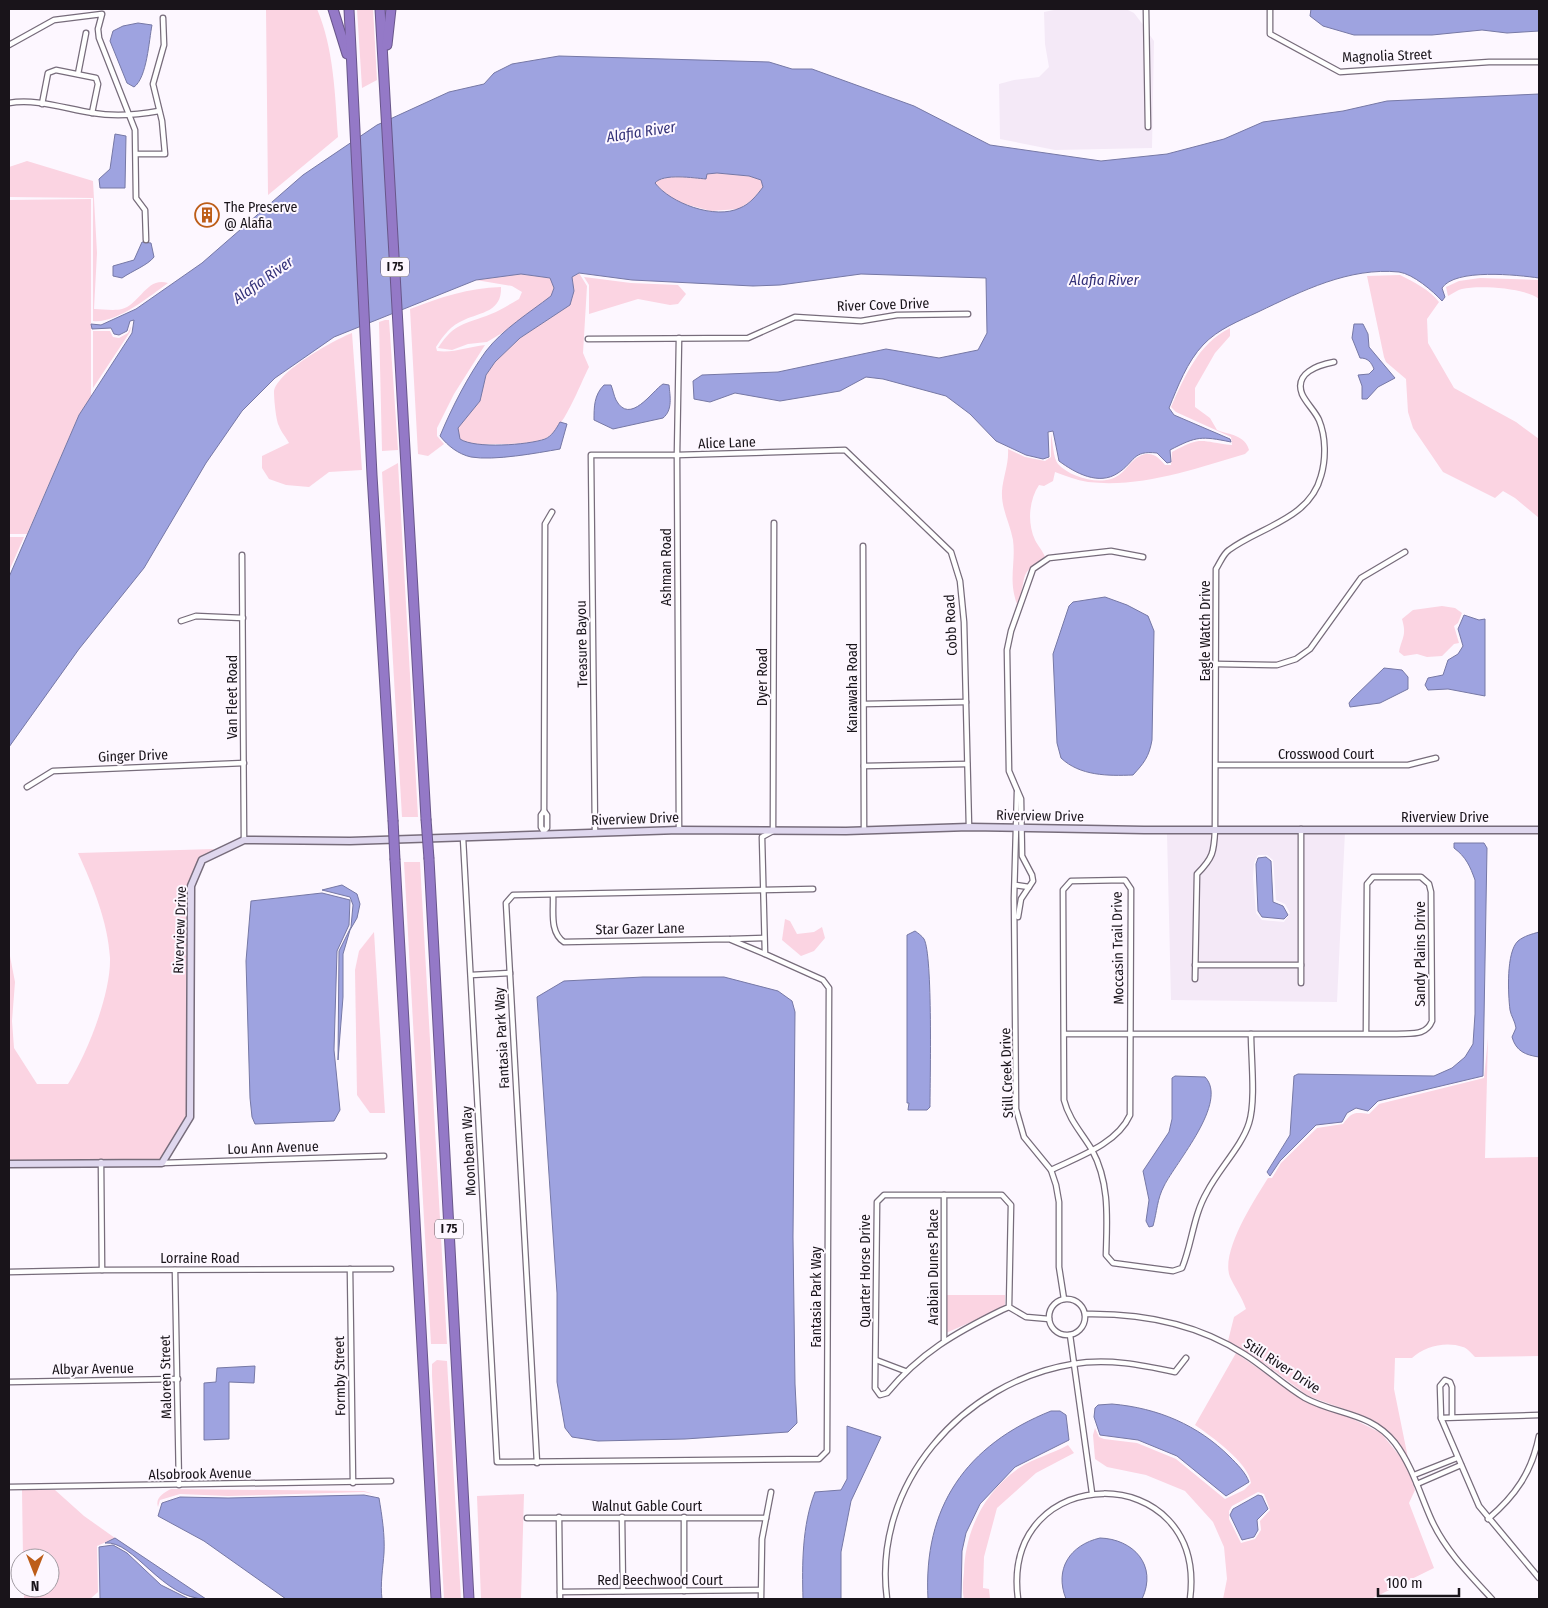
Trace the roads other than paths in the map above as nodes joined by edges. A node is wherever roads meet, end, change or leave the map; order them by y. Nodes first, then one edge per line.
1 (333, 9) edge
2 (349, 9) edge
3 (380, 9) edge
4 (391, 9) edge
5 (1146, 9) edge
6 (1270, 9) edge
7 (163, 18) dead end
8 (86, 33) dead end
9 (9, 45) edge
10 (1539, 62) edge
11 (384, 71) junction
12 (78, 74) junction
13 (352, 74) junction
14 (9, 102) edge
15 (42, 104) junction
16 (159, 111) junction
17 (92, 113) junction
18 (131, 116) junction
19 (1148, 127) dead end
20 (137, 154) junction
21 (146, 240) dead end
22 (968, 314) dead end
23 (679, 338) junction
24 (588, 339) dead end
25 (1334, 362) dead end
26 (591, 455) joint
27 (677, 455) junction
28 (859, 461) joint
29 (552, 512) dead end
30 (774, 524) dead end
31 (863, 546) dead end
32 (1405, 552) dead end
33 (242, 555) dead end
34 (1143, 557) dead end
35 (243, 618) junction
36 (181, 621) dead end
37 (1217, 664) junction
38 (966, 702) junction
39 (864, 704) junction
40 (1436, 758) dead end
41 (244, 763) junction
42 (967, 764) junction
43 (864, 766) junction
44 (1216, 766) junction
45 (27, 787) dead end
46 (969, 827) junction
47 (1019, 827) junction
48 (1301, 829) junction
49 (679, 830) junction
50 (864, 830) junction
51 (1216, 830) junction
52 (1539, 830) edge
53 (774, 831) junction
54 (544, 833) junction
55 (595, 833) junction
56 (463, 838) junction
57 (244, 840) junction
58 (1016, 884) junction
59 (1029, 887) junction
60 (763, 889) junction
61 (813, 889) dead end
62 (553, 894) junction
63 (1016, 923) junction
64 (764, 938) junction
65 (729, 939) junction
66 (765, 954) junction
67 (1195, 965) junction
68 (1301, 965) junction
69 (510, 973) junction
70 (471, 974) junction
71 (1195, 979) dead end
72 (1301, 984) dead end
73 (1065, 1034) junction
74 (1131, 1034) junction
75 (1252, 1034) junction
76 (1366, 1034) junction
77 (1092, 1150) junction
78 (384, 1156) dead end
79 (101, 1162) junction
80 (162, 1163) junction
81 (9, 1164) edge
82 (1051, 1170) junction
83 (944, 1195) junction
84 (350, 1269) junction
85 (390, 1269) dead end
86 (102, 1270) junction
87 (175, 1270) junction
88 (9, 1272) edge
89 (1064, 1299) junction
90 (1009, 1308) junction
91 (1085, 1314) junction
92 (1049, 1319) junction
93 (1070, 1334) junction
94 (944, 1340) junction
95 (1186, 1358) dead end
96 (876, 1360) junction
97 (1074, 1364) junction
98 (905, 1371) junction
99 (178, 1379) junction
100 (9, 1382) edge
101 (1539, 1415) edge
102 (1452, 1417) junction
103 (1441, 1418) junction
104 (1539, 1436) edge
105 (1458, 1458) junction
106 (496, 1462) joint
107 (537, 1462) junction
108 (1461, 1465) junction
109 (1433, 1468) junction
110 (1414, 1475) junction
111 (1436, 1476) junction
112 (391, 1481) dead end
113 (353, 1483) junction
114 (1417, 1484) junction
115 (179, 1485) junction
116 (9, 1487) edge
117 (771, 1492) dead end
118 (1092, 1493) junction
119 (559, 1517) junction
120 (622, 1517) junction
121 (684, 1517) junction
122 (527, 1518) dead end
123 (766, 1518) junction
124 (1488, 1519) junction
125 (1539, 1569) edge
126 (1535, 1573) junction
127 (1539, 1578) edge
128 (760, 1590) junction
129 (623, 1591) junction
130 (684, 1591) junction
131 (560, 1592) junction
132 (436, 1599) edge
133 (469, 1599) edge
134 (560, 1599) edge
135 (761, 1599) edge
136 (887, 1599) edge
137 (1018, 1599) edge
138 (1190, 1599) edge
139 (1492, 1599) edge

1 - 13 highway
2 - 13 highway, I 75
3 - 11 highway, I 75
4 - 11 highway
5 - 19 street
6 - 10 street, Magnolia Street
7 - 16 street
8 - 12 street
9 - 18 street
11 - 133 highway, I 75, bridge
12 - 15 street
12 - 17 street
13 - 132 highway, I 75, bridge
14 - 15 street
15 - 17 street
16 - 18 street
16 - 20 street
17 - 18 street
18 - 20 street
20 - 21 street
22 - 23 street, River Cove Drive
23 - 24 street
23 - 27 street, Ashman Road
25 - 37 street, Eagle Watch Drive
26 - 27 street, Alice Lane
26 - 55 street, Treasure Bayou
27 - 28 street, Alice Lane
27 - 49 street, Ashman Road
28 - 38 street, Cobb Road
29 - 54 street
30 - 53 street, Dyer Road
31 - 39 street, Kanawaha Road
32 - 37 street
33 - 35 street, Van Fleet Road
34 - 47 street
35 - 36 street
35 - 41 street, Van Fleet Road
37 - 44 street, Eagle Watch Drive
38 - 39 street
38 - 42 street, Cobb Road
39 - 43 street, Kanawaha Road
40 - 44 street, Crosswood Court
41 - 45 street, Ginger Drive
41 - 57 street, Van Fleet Road
42 - 43 street
42 - 46 street, Cobb Road
43 - 50 street, Kanawaha Road
44 - 51 street, Eagle Watch Drive
46 - 47 street, Riverview Drive
46 - 50 street, Riverview Drive
47 - 51 street, Riverview Drive
47 - 58 street, Still Creek Drive
47 - 59 street
48 - 51 street, Riverview Drive
48 - 52 street, Riverview Drive
48 - 68 street
49 - 53 street, Riverview Drive
49 - 55 street, Riverview Drive
50 - 53 street, Riverview Drive
51 - 67 street, Eagle Watch Drive
53 - 60 street
54 - 55 street, Riverview Drive
54 - 56 street, Riverview Drive
56 - 57 street, Riverview Drive
56 - 70 street, Moonbeam Way
57 - 80 street, Riverview Drive
58 - 59 street
58 - 63 street, Still Creek Drive
59 - 63 street, Still Creek Drive
60 - 61 street, Fantasia Park Way
60 - 62 street, Fantasia Park Way
60 - 64 street
62 - 65 street, Star Gazer Lane
62 - 69 street, Fantasia Park Way
63 - 82 street, Still Creek Drive
64 - 65 street
64 - 66 street
65 - 66 street, Star Gazer Lane
66 - 107 street, Fantasia Park Way
67 - 68 street
67 - 71 street, Eagle Watch Drive
68 - 72 street
69 - 70 street
69 - 107 street, Fantasia Park Way
70 - 106 street, Moonbeam Way
73 - 74 street, Sandy Plains Drive
73 - 74 street, Moccasin Trail Drive
73 - 77 street, Moccasin Trail Drive
74 - 75 street, Sandy Plains Drive
74 - 77 street, Moccasin Trail Drive
75 - 76 street, Sandy Plains Drive
75 - 77 street, Moccasin Trail Drive
76 - 76 street, Sandy Plains Drive
77 - 82 street, Moccasin Trail Drive
78 - 80 street, Lou Ann Avenue
79 - 80 street
79 - 81 street
79 - 86 street
82 - 89 street, Still Creek Drive
83 - 90 street, Quarter Horse Drive
83 - 94 street, Arabian Dunes Place
83 - 96 street, Quarter Horse Drive
84 - 85 street, Lorraine Road
84 - 87 street, Lorraine Road
84 - 113 street, Formby Street
86 - 87 street, Lorraine Road
86 - 88 street, Lorraine Road
87 - 99 street, Maloren Street
89 - 91 street
89 - 92 street
90 - 92 street
90 - 94 street, Quarter Horse Drive
91 - 93 street
91 - 110 street, Still River Drive
92 - 93 street
93 - 97 street
94 - 98 street, Quarter Horse Drive
95 - 97 street
96 - 98 street
96 - 98 street, Quarter Horse Drive
97 - 118 street
97 - 136 street
99 - 100 street, Albyar Avenue
99 - 115 street, Maloren Street
101 - 102 street
102 - 103 street
102 - 103 street
103 - 105 street
104 - 124 street
105 - 108 street
105 - 109 street
106 - 107 street, Fantasia Park Way
108 - 111 street
108 - 124 street
109 - 110 street
109 - 111 street
110 - 114 street, Still River Drive
111 - 114 street
112 - 113 street, Alsobrook Avenue
113 - 115 street, Alsobrook Avenue
114 - 139 street, Still River Drive
115 - 116 street, Alsobrook Avenue
117 - 123 street
118 - 137 street
118 - 138 street
119 - 120 street, Walnut Gable Court
119 - 122 street, Walnut Gable Court
119 - 131 street
120 - 121 street, Walnut Gable Court
120 - 129 street
121 - 123 street, Walnut Gable Court
121 - 130 street
123 - 128 street
124 - 126 street
125 - 126 street
126 - 127 street
128 - 130 street, Red Beechwood Court
128 - 135 street
129 - 130 street, Red Beechwood Court
129 - 131 street, Red Beechwood Court
131 - 134 street

